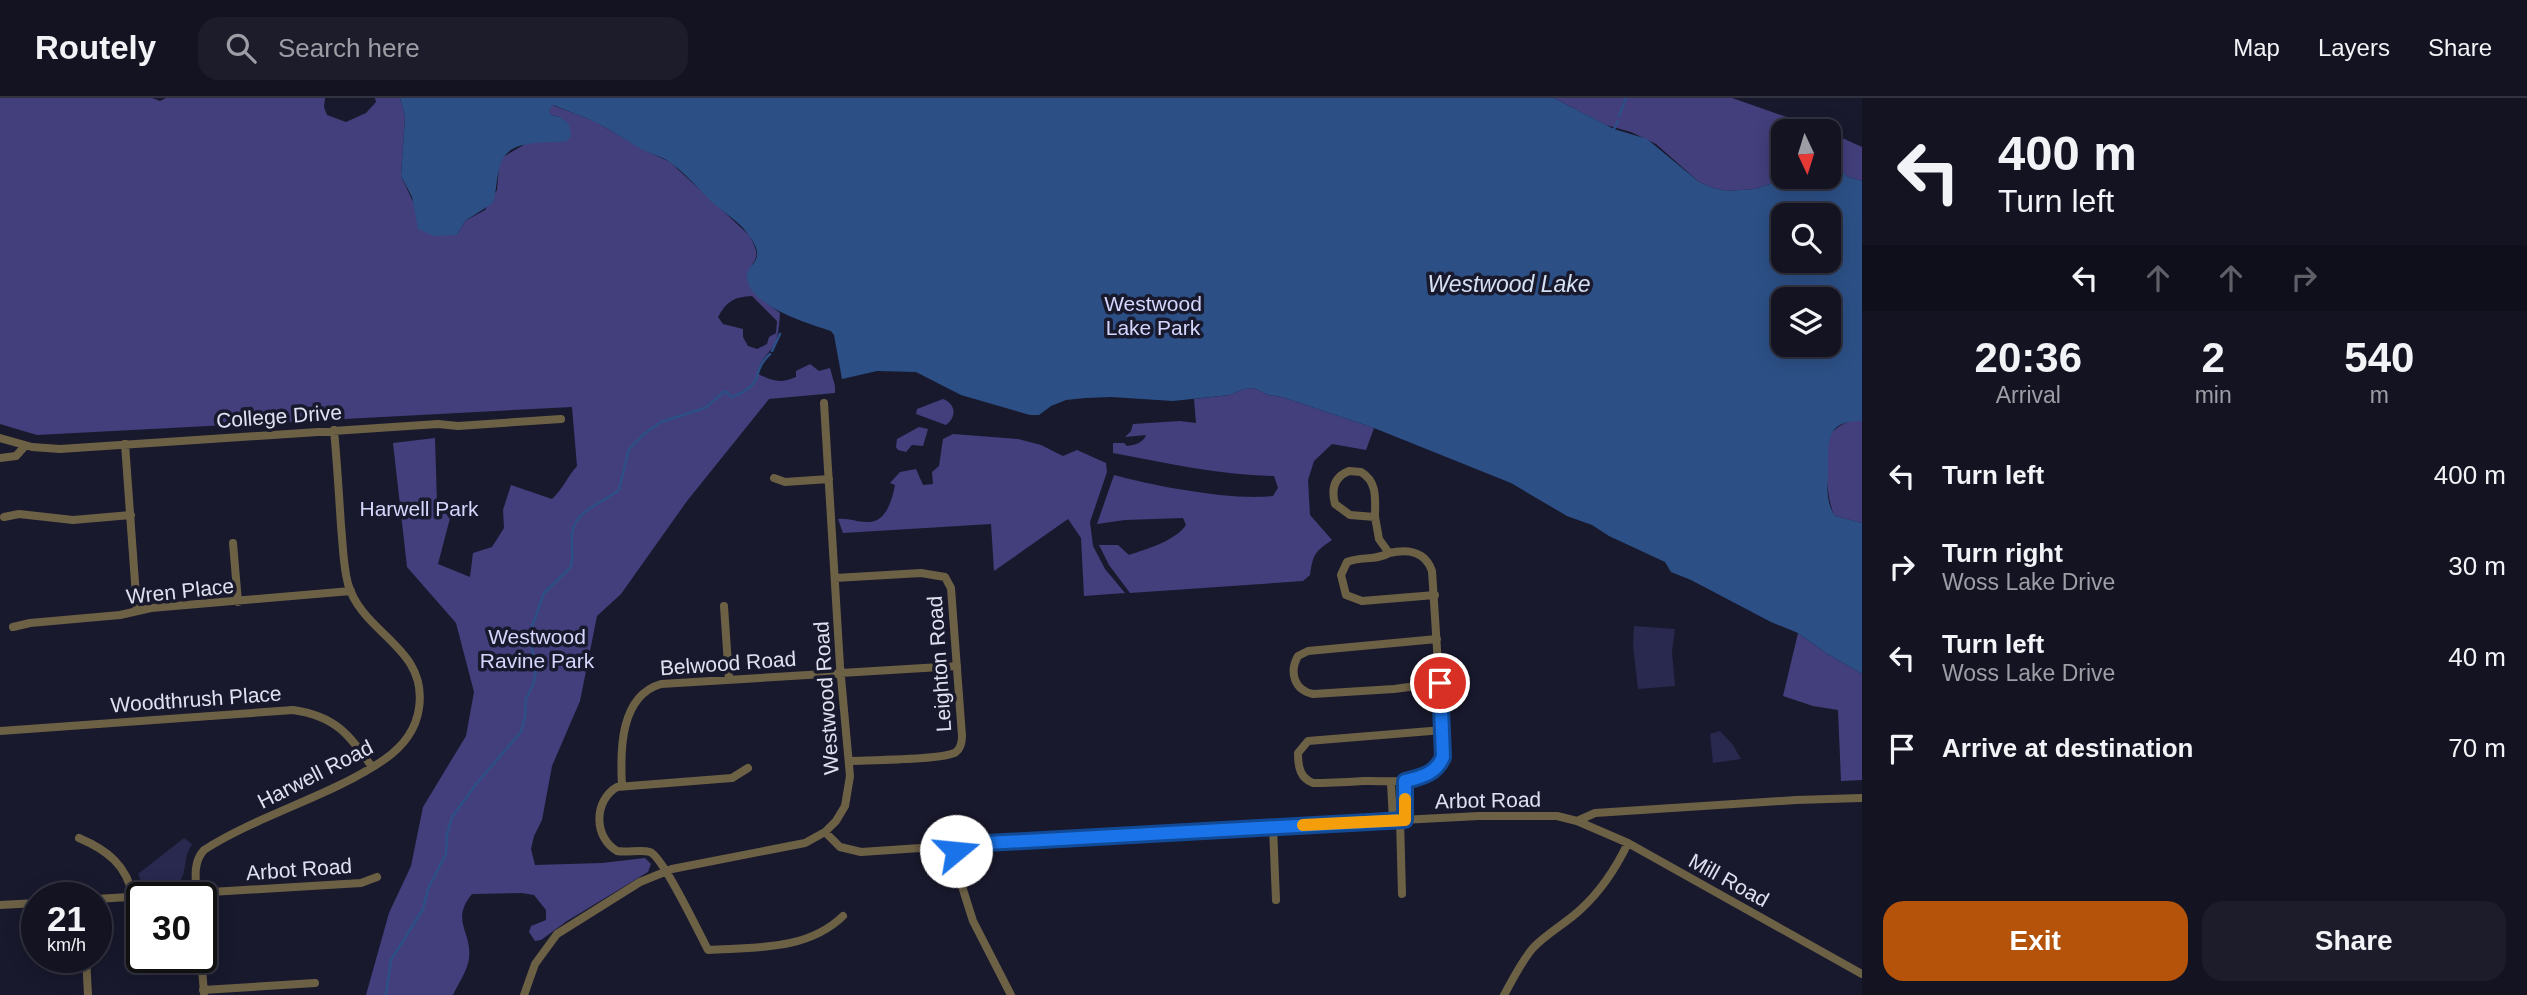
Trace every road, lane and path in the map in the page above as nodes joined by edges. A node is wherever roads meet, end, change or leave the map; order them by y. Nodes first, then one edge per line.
1 (824, 403) dead end
2 (561, 419) dead end
3 (334, 430) junction
4 (0, 438) edge
5 (125, 444) junction
6 (25, 446) junction
7 (0, 458) edge
8 (774, 478) dead end
9 (829, 479) junction
10 (131, 515) junction
11 (4, 517) dead end
12 (1375, 517) junction
13 (233, 543) dead end
14 (1389, 553) junction
15 (835, 578) junction
16 (351, 591) junction
17 (1435, 595) junction
18 (238, 602) junction
19 (724, 606) dead end
20 (137, 610) junction
21 (13, 628) dead end
22 (1437, 639) junction
23 (957, 666) junction
24 (841, 673) junction
25 (729, 679) junction
26 (1440, 683) junction
27 (1443, 730) junction
28 (0, 731) edge
29 (849, 761) junction
30 (372, 767) junction
31 (748, 768) dead end
32 (1405, 781) junction
33 (1391, 783) junction
34 (622, 786) junction
35 (1862, 799) edge
36 (1399, 820) junction
37 (1577, 821) junction
38 (1273, 827) junction
39 (825, 832) junction
40 (79, 838) dead end
41 (1629, 843) junction
42 (955, 845) junction
43 (666, 870) junction
44 (377, 877) dead end
45 (129, 882) edge
46 (197, 882) edge
47 (217, 894) edge
48 (1402, 894) dead end
49 (1276, 900) dead end
50 (21, 904) edge
51 (0, 905) edge
52 (843, 916) dead end
53 (87, 973) edge
54 (202, 973) edge
55 (1862, 974) edge
56 (315, 983) dead end
57 (204, 993) edge
58 (88, 995) edge
59 (524, 995) edge
60 (1011, 995) edge
61 (1504, 995) edge

1 - 9 street, Westwood Road
2 - 3 street, College Drive
3 - 5 street, College Drive
3 - 16 street, Harwell Road
4 - 6 street, College Drive
5 - 6 street, College Drive
5 - 10 street
6 - 7 street
8 - 9 street
9 - 15 street, Westwood Road
10 - 11 street
10 - 20 street
12 - 12 street
12 - 14 street
13 - 18 street
14 - 17 street
14 - 17 street
15 - 23 street, Leighton Road
15 - 24 street, Westwood Road
16 - 18 street, Wren Place
16 - 30 street, Harwell Road
17 - 22 street
18 - 20 street, Wren Place
19 - 25 street
20 - 21 street, Wren Place
22 - 26 street
22 - 26 street
23 - 24 street, Belwood Road
23 - 29 street, Leighton Road
24 - 25 street, Belwood Road
24 - 29 street, Westwood Road
25 - 34 street, Belwood Road
26 - 27 street
27 - 32 street
27 - 33 street
28 - 30 street, Woodthrush Place
29 - 39 street, Westwood Road
30 - 46 street, Harwell Road
31 - 34 street
32 - 33 street
32 - 36 street
33 - 36 street
34 - 43 street
35 - 37 street, Arbot Road
36 - 37 street, Arbot Road
36 - 38 street, Arbot Road
36 - 48 street
37 - 41 street, Mill Road
38 - 42 street, Arbot Road
38 - 49 street
39 - 42 street, Arbot Road
39 - 43 street
40 - 45 street
41 - 55 street, Mill Road
41 - 61 street
42 - 60 street
43 - 52 street
43 - 59 street
44 - 47 street, Arbot Road
50 - 51 street
53 - 58 street
54 - 57 street
56 - 57 street

